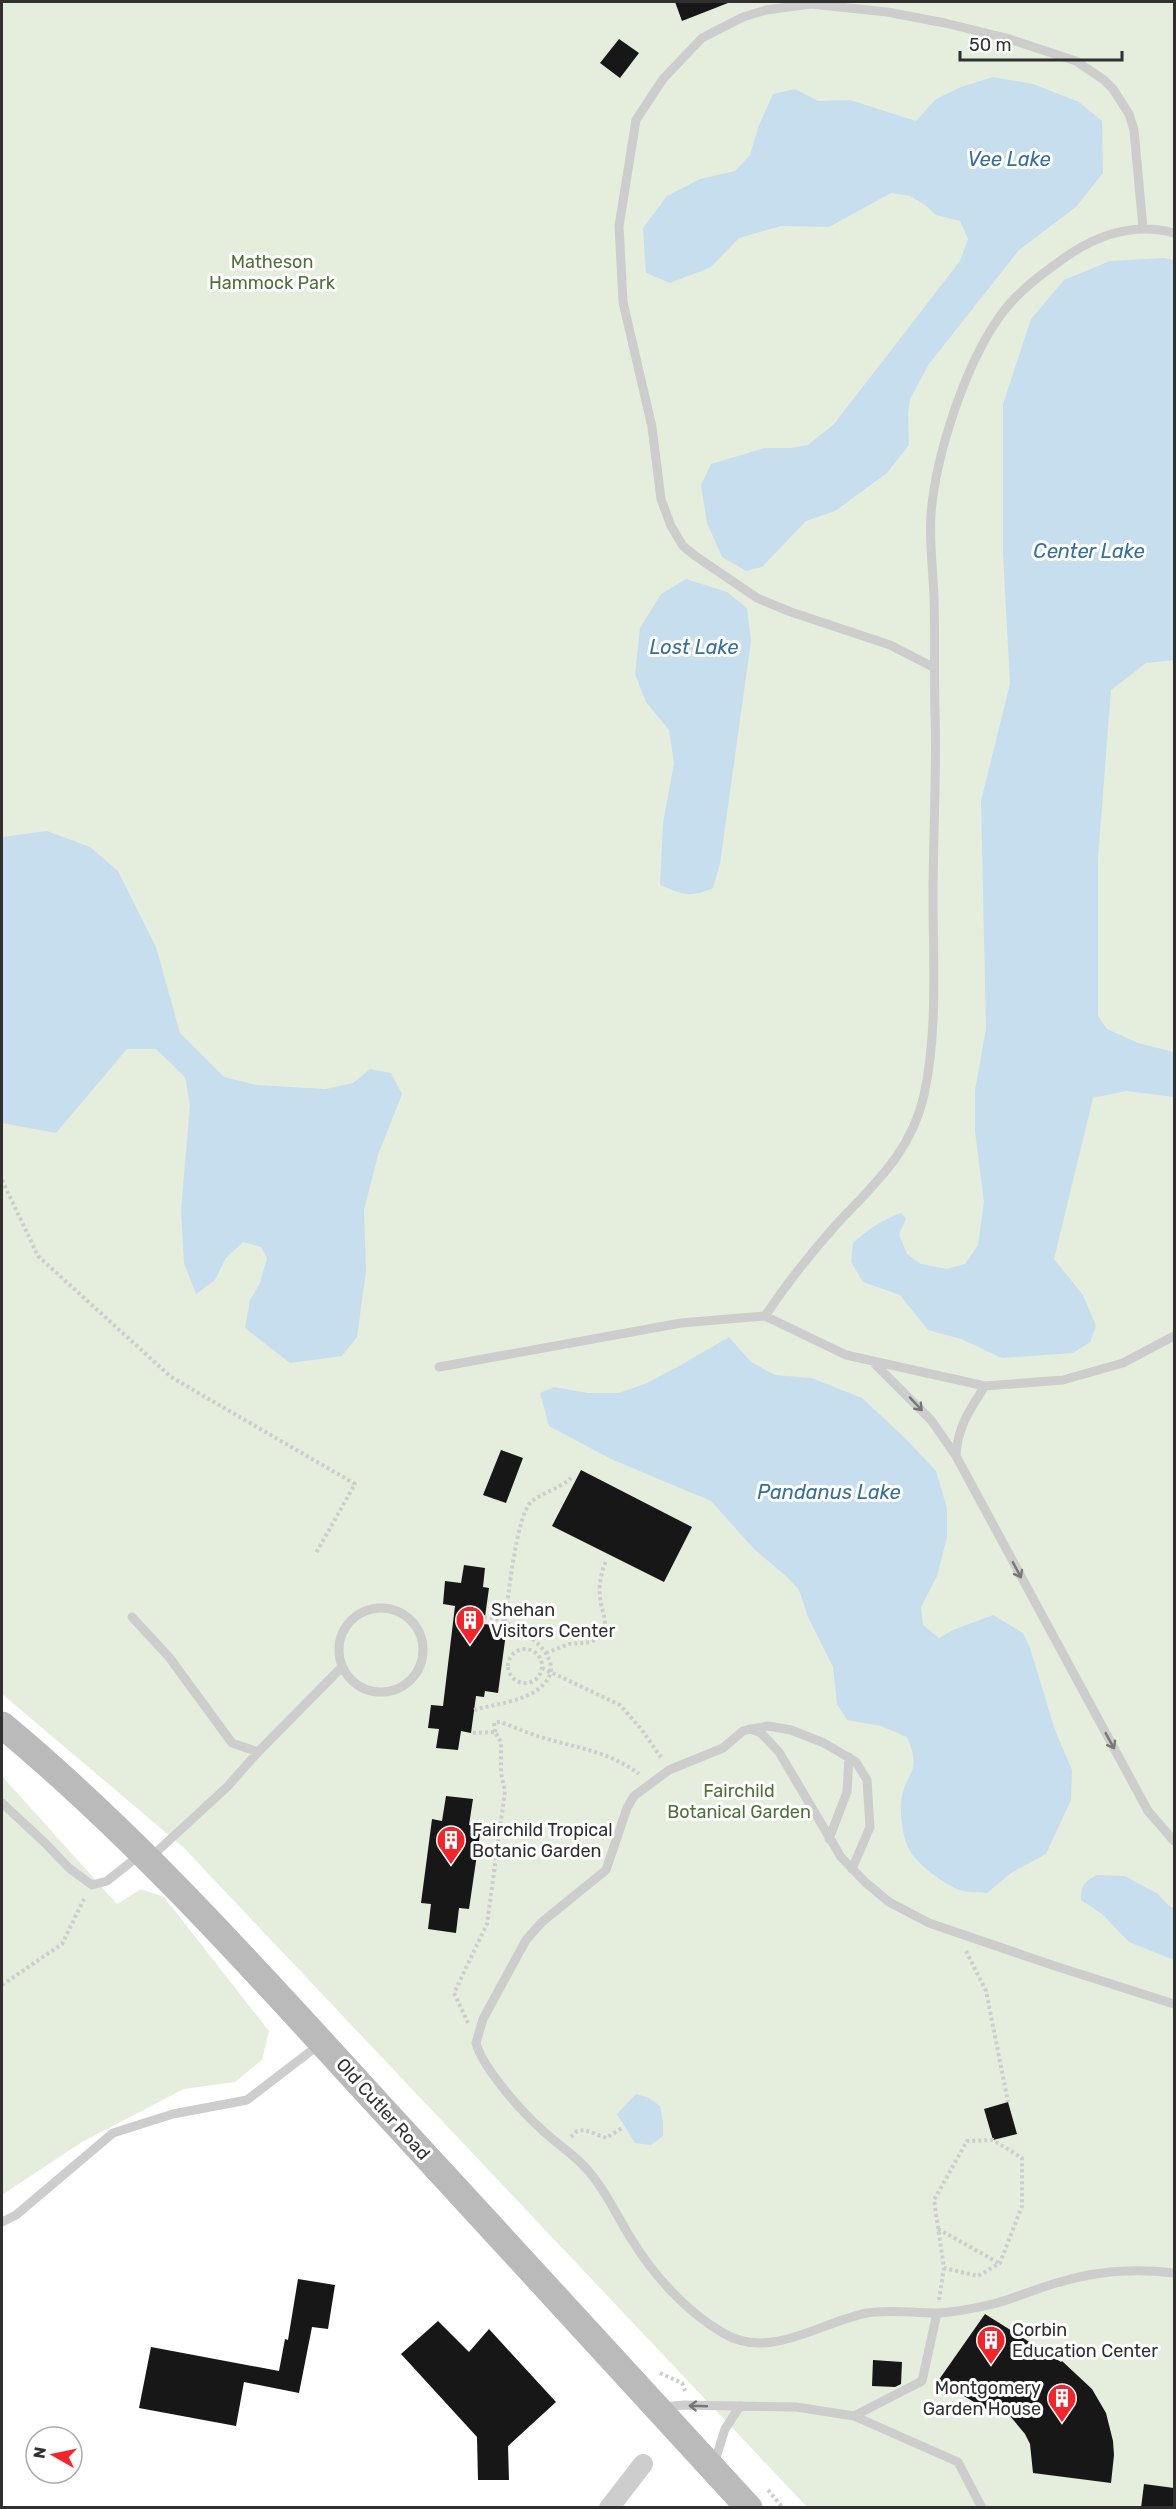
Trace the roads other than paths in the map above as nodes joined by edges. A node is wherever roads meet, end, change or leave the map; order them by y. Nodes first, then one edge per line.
1 (1143, 228) junction
2 (1174, 233) edge
3 (933, 667) junction
4 (765, 1316) junction
5 (1174, 1336) edge
6 (874, 1363) junction
7 (439, 1367) dead end
8 (985, 1386) junction
9 (956, 1456) junction
10 (132, 1617) dead end
11 (342, 1667) junction
12 (2, 1725) edge
13 (750, 1729) junction
14 (258, 1752) junction
15 (849, 1757) junction
16 (2, 1803) edge
17 (1174, 1838) edge
18 (829, 1839) junction
19 (146, 1856) junction
20 (852, 1869) junction
21 (1174, 2004) edge
22 (322, 2043) junction
23 (2, 2222) edge
24 (1174, 2273) edge
25 (937, 2313) junction
26 (740, 2406) junction
27 (656, 2408) junction
28 (854, 2416) junction
29 (643, 2464) dead end
30 (713, 2468) junction
31 (609, 2508) edge
32 (749, 2508) edge
33 (982, 2508) edge

1 - 2 lane
1 - 3 lane
1 - 3 lane
3 - 4 lane
4 - 6 lane
4 - 7 lane
5 - 8 lane
6 - 8 lane
6 -> 9 lane
8 - 9 lane
9 -> 17 lane
10 - 14 lane
11 - 11 lane
11 - 14 lane
12 - 19 main road, Old Cutler Road
13 - 15 lane
13 - 18 lane
13 - 25 lane
14 - 19 lane
15 - 18 lane
15 - 20 lane
16 - 19 lane
18 - 20 lane
19 - 22 main road, Old Cutler Road
20 - 21 lane
22 - 23 lane
22 - 27 main road, Old Cutler Road
24 - 25 lane
25 - 28 lane
26 -> 27 lane
26 - 28 lane
26 - 30 lane
27 - 30 main road, Old Cutler Road
28 - 33 lane
29 - 31 street
30 - 32 main road, Old Cutler Road

